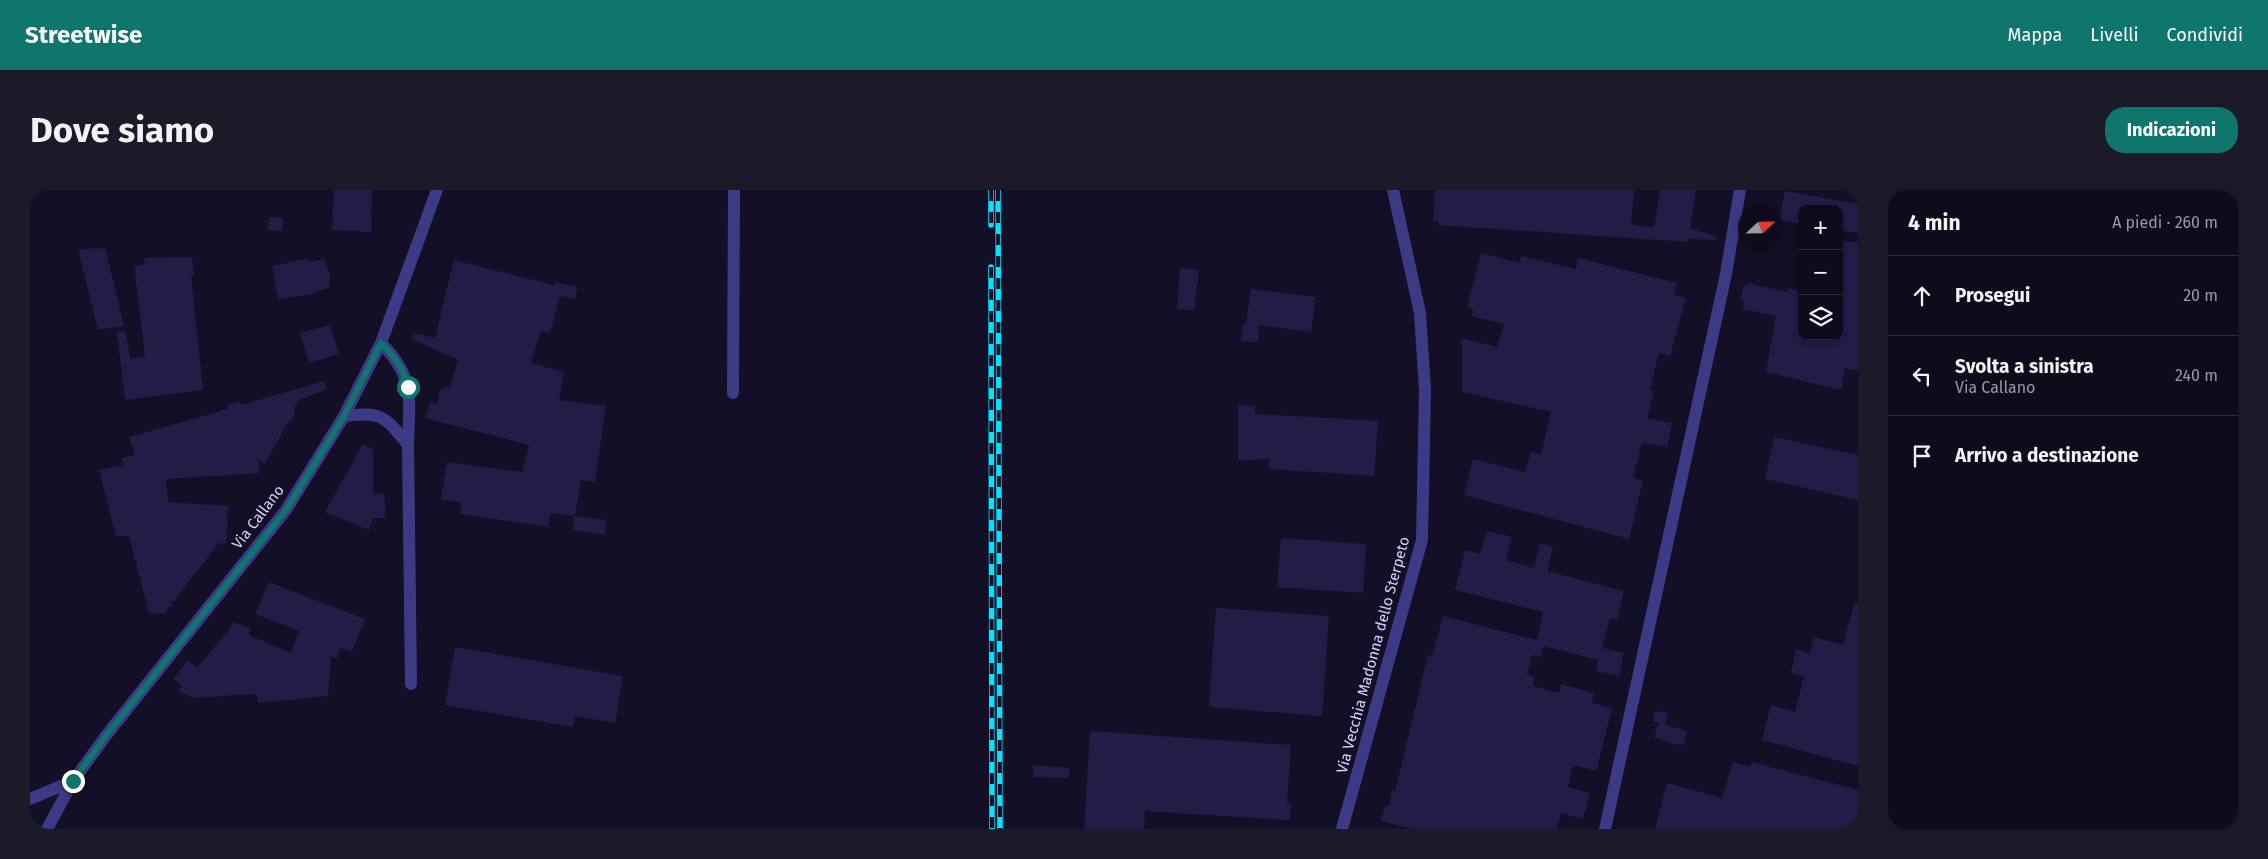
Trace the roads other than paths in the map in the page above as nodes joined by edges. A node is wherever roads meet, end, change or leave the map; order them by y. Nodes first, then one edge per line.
1 (437, 190) edge
2 (734, 190) edge
3 (1393, 190) edge
4 (1740, 190) edge
5 (381, 343) junction
6 (732, 393) dead end
7 (344, 416) junction
8 (408, 446) junction
9 (411, 684) dead end
10 (73, 781) junction
11 (30, 799) edge
12 (47, 829) edge
13 (1342, 829) edge
14 (1605, 829) edge

1 - 5 street, Via Callano
2 - 6 street
3 - 13 street, Via Vecchia Madonna dello Sterpeto
4 - 14 street
5 - 7 street, Via Callano
5 - 8 street
7 - 8 street
7 - 10 street, Via Callano
8 - 9 street
10 - 11 street
10 - 12 street, Via Callano

